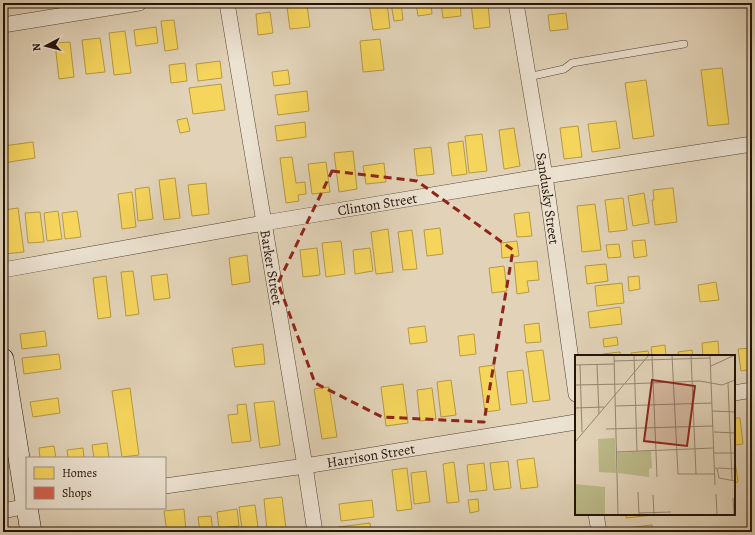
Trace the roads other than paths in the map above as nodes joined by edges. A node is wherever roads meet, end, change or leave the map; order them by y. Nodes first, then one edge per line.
1 (139, 3) edge
2 (228, 3) edge
3 (516, 3) edge
4 (3, 25) edge
5 (684, 44) dead end
6 (528, 76) junction
7 (752, 144) edge
8 (545, 176) junction
9 (264, 223) junction
10 (3, 270) edge
11 (3, 359) edge
12 (575, 387) edge
13 (752, 390) edge
14 (735, 393) edge
15 (575, 422) edge
16 (305, 466) junction
17 (166, 486) edge
18 (26, 500) edge
19 (26, 506) edge
20 (27, 509) edge
21 (3, 511) edge
22 (596, 515) edge
23 (31, 532) edge
24 (315, 532) edge
25 (599, 532) edge

1 - 4 street
2 - 9 street, Barker Street
3 - 6 street, Sandusky Street
5 - 6 lane
6 - 8 street, Sandusky Street
7 - 8 street, Clinton Street
8 - 9 street, Clinton Street
8 - 12 street, Sandusky Street
9 - 10 street, Clinton Street
9 - 16 street, Barker Street
11 - 18 main road
13 - 14 street
15 - 16 street, Harrison Street
16 - 17 street, Harrison Street
16 - 24 street, Barker Street
19 - 21 street
20 - 23 main road
22 - 25 street

